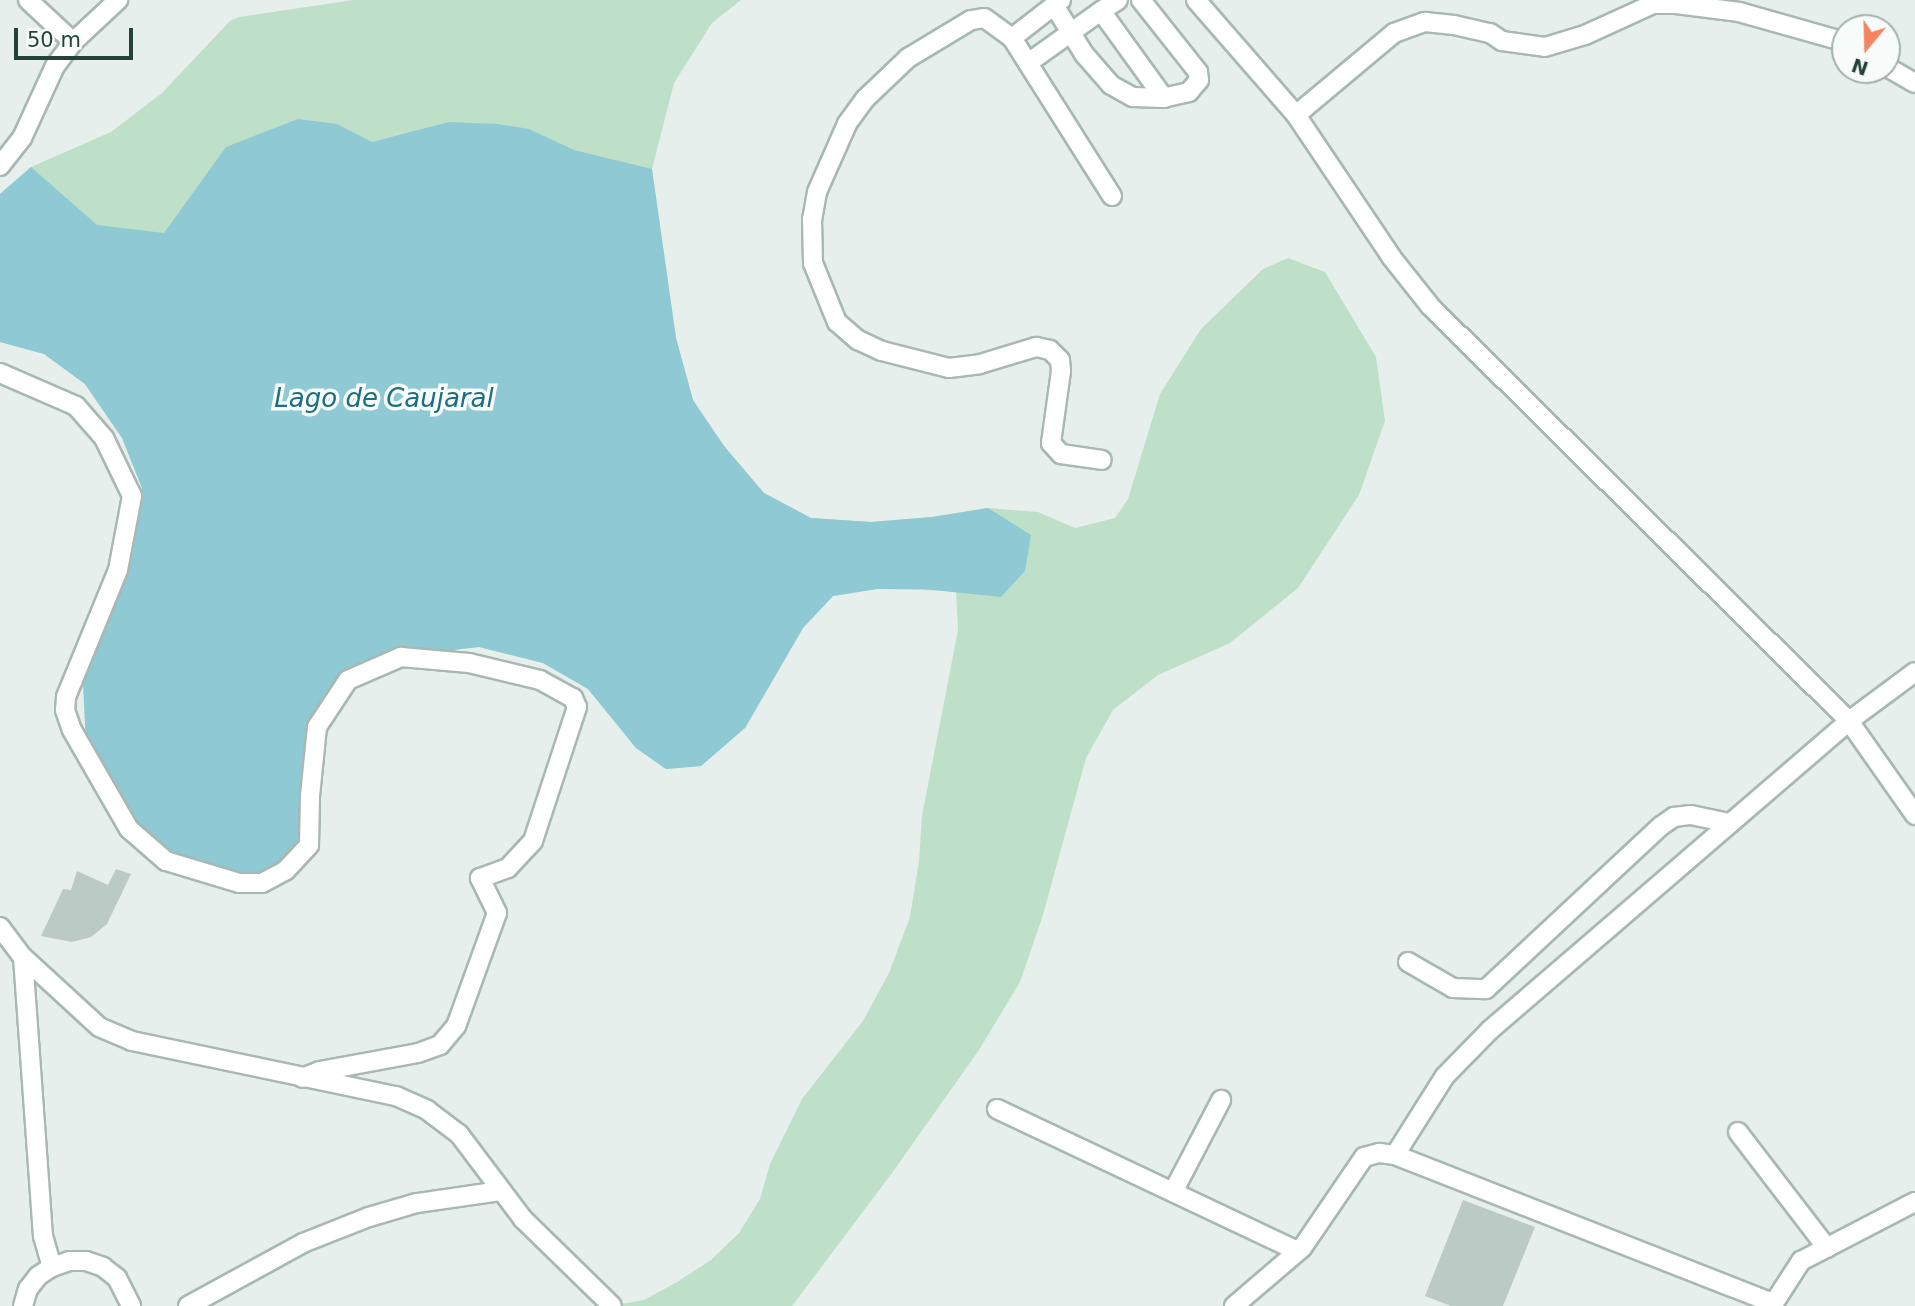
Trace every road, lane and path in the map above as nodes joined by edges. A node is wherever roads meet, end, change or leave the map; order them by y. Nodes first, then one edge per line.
1 (27, 0) edge
2 (118, 0) edge
3 (1118, 0) edge
4 (1141, 0) edge
5 (1196, 0) edge
6 (1057, 2) edge
7 (1101, 11) junction
8 (1071, 33) junction
9 (1012, 38) junction
10 (1831, 38) edge
11 (73, 42) junction
12 (1028, 63) junction
13 (1164, 98) junction
14 (1296, 115) junction
15 (0, 166) edge
16 (1112, 196) dead end
17 (0, 373) edge
18 (1102, 460) dead end
19 (1915, 672) edge
20 (1849, 721) junction
21 (1915, 815) edge
22 (1730, 823) junction
23 (0, 927) edge
24 (23, 957) junction
25 (1408, 962) dead end
26 (302, 1078) junction
27 (1222, 1100) dead end
28 (997, 1109) dead end
29 (1738, 1132) dead end
30 (1395, 1155) junction
31 (500, 1191) junction
32 (1173, 1192) junction
33 (1915, 1202) edge
34 (1827, 1248) junction
35 (1297, 1251) junction
36 (52, 1266) junction
37 (1772, 1305) edge
38 (23, 1306) edge
39 (131, 1306) edge
40 (188, 1306) edge
41 (612, 1306) edge
42 (1234, 1306) edge

1 - 11 street
2 - 11 street
3 - 7 street
4 - 13 street
5 - 14 street
6 - 8 street
6 - 9 street
7 - 8 street
7 - 13 street
8 - 12 street
8 - 13 street
9 - 12 street
9 - 18 street
10 - 14 street
11 - 15 street
12 - 16 street
14 - 20 street
17 - 26 street
19 - 20 street
20 - 21 street
20 - 22 street
22 - 25 street
22 - 30 street
23 - 24 street
24 - 26 street
24 - 36 street
26 - 31 street
27 - 32 street
28 - 32 street
29 - 34 street
30 - 35 street
30 - 37 street
31 - 40 street
31 - 41 street
32 - 35 street
33 - 34 street
34 - 37 street
35 - 42 street
36 - 38 street
36 - 39 street

